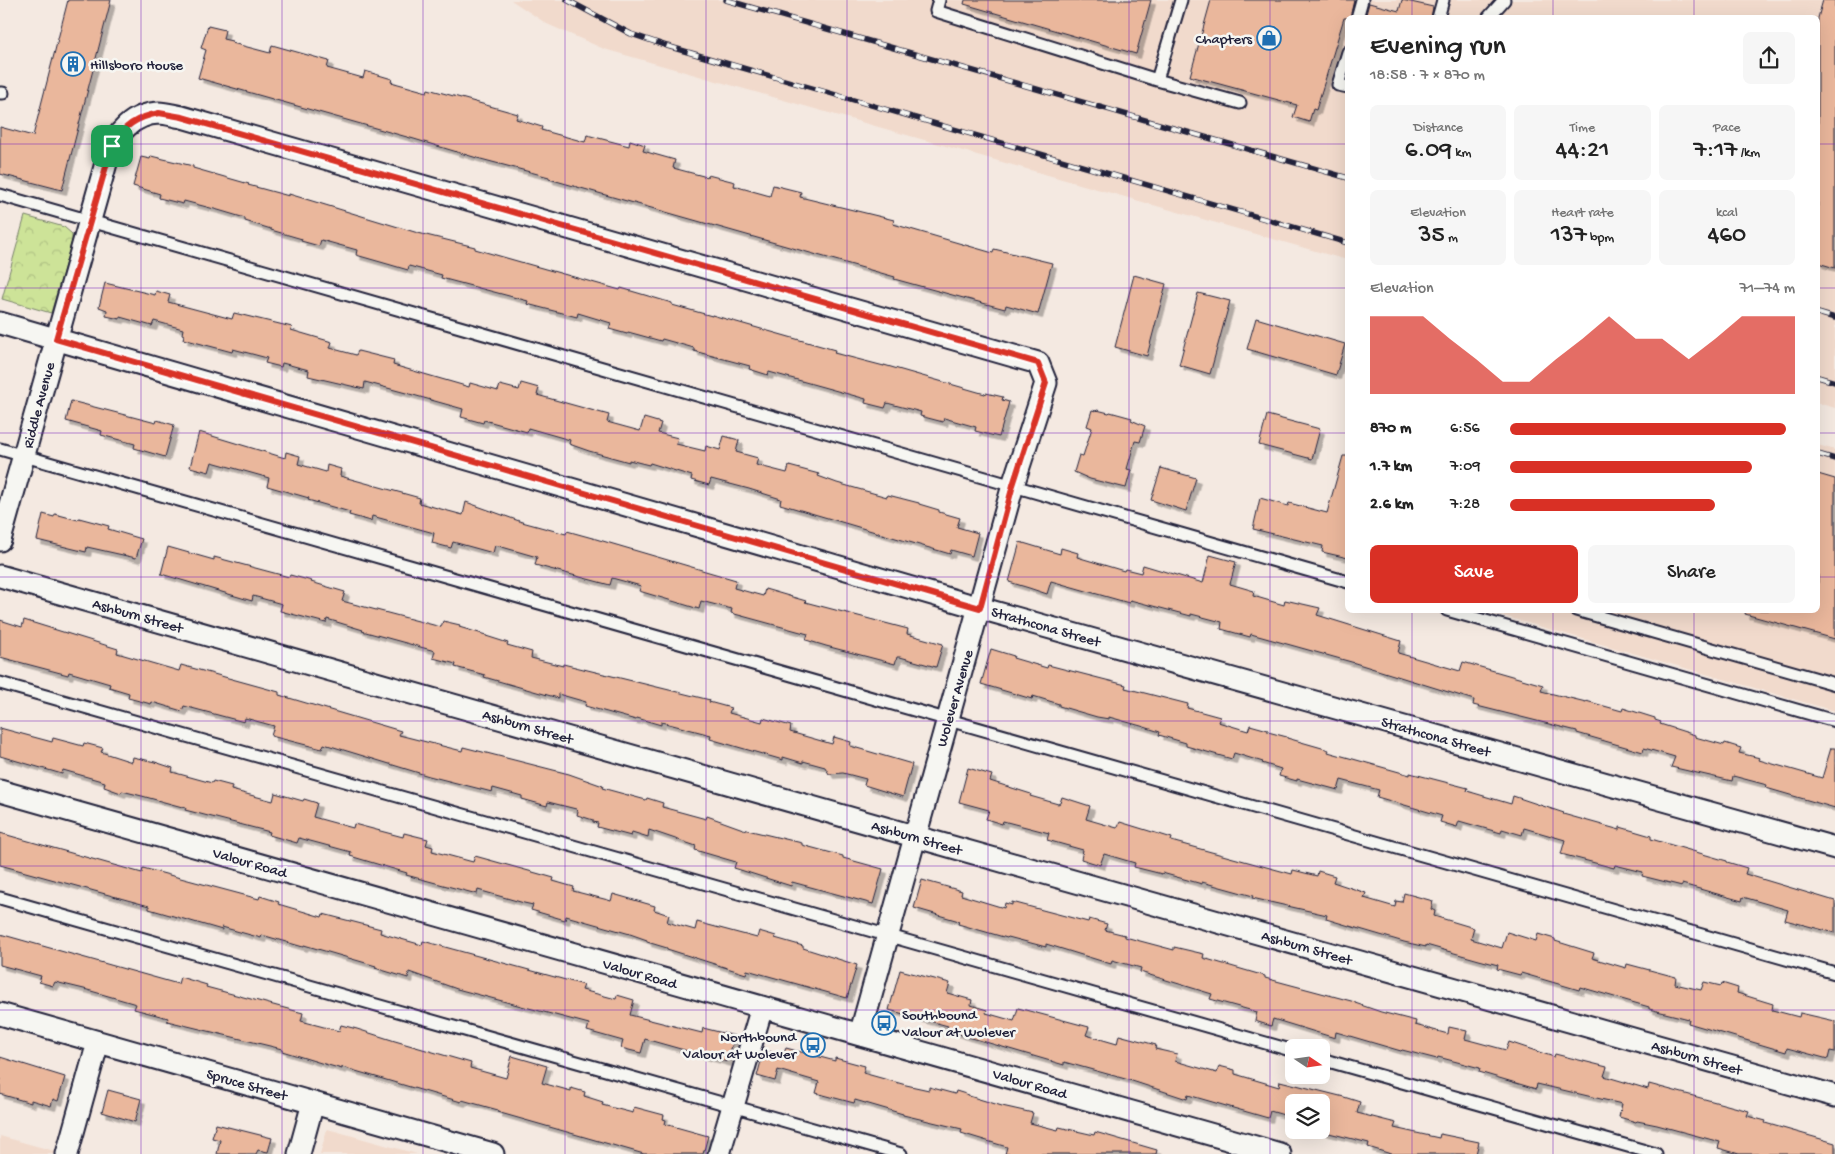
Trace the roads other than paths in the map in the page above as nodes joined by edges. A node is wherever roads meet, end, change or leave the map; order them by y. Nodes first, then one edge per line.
1 (939, 0) edge
2 (1181, 0) edge
3 (1362, 0) edge
4 (1443, 0) edge
5 (1504, 0) edge
6 (1358, 15) edge
7 (1439, 15) edge
8 (1491, 15) edge
9 (1345, 62) edge
10 (1157, 80) junction
11 (1345, 86) edge
12 (1240, 103) dead end
13 (0, 194) edge
14 (89, 221) junction
15 (0, 323) edge
16 (56, 339) junction
17 (1038, 363) joint
18 (0, 449) edge
19 (24, 456) junction
20 (1013, 485) junction
21 (0, 540) edge
22 (0, 576) edge
23 (1345, 581) edge
24 (980, 608) junction
25 (1457, 613) edge
26 (1586, 613) edge
27 (0, 683) edge
28 (1835, 684) edge
29 (948, 719) junction
30 (1835, 721) edge
31 (0, 791) edge
32 (916, 837) junction
33 (1835, 848) edge
34 (0, 898) edge
35 (889, 936) junction
36 (1835, 973) edge
37 (762, 1007) junction
38 (0, 1014) edge
39 (860, 1035) junction
40 (98, 1042) junction
41 (1285, 1048) edge
42 (1330, 1062) edge
43 (1835, 1096) edge
44 (313, 1103) junction
45 (733, 1106) junction
46 (70, 1153) edge
47 (299, 1154) edge
48 (493, 1154) edge
49 (719, 1154) edge
50 (901, 1154) edge
51 (1280, 1154) edge
52 (1656, 1154) edge

1 - 10 lane
2 - 10 lane
3 - 6 lane
4 - 7 lane
5 - 8 lane
9 - 11 lane
10 - 12 lane
13 - 14 lane
14 - 16 street, Riddle Avenue
14 - 17 street, Riddle Avenue
14 - 20 lane
15 - 16 street, Strathcona Street
16 - 19 street, Riddle Avenue
16 - 24 street, Strathcona Street
17 - 20 street, Wolever Avenue
18 - 19 lane
19 - 21 street, Riddle Avenue
19 - 29 lane
20 - 23 lane
20 - 24 street, Wolever Avenue
22 - 32 street, Ashburn Street
24 - 29 street, Wolever Avenue
24 - 33 street, Strathcona Street
25 - 30 lane
26 - 28 lane
27 - 35 lane
29 - 32 street, Wolever Avenue
29 - 36 lane
31 - 37 street, Valour Road
32 - 35 street, Wolever Avenue
32 - 43 street, Ashburn Street
34 - 45 lane
35 - 39 street, Wolever Avenue
35 - 41 lane
37 - 39 street, Valour Road
37 - 45 street
38 - 40 street, Spruce Street
39 - 51 street, Valour Road
40 - 44 street, Spruce Street
40 - 46 street
42 - 52 lane
44 - 47 street
44 - 48 street, Spruce Street
45 - 49 street
45 - 50 lane

